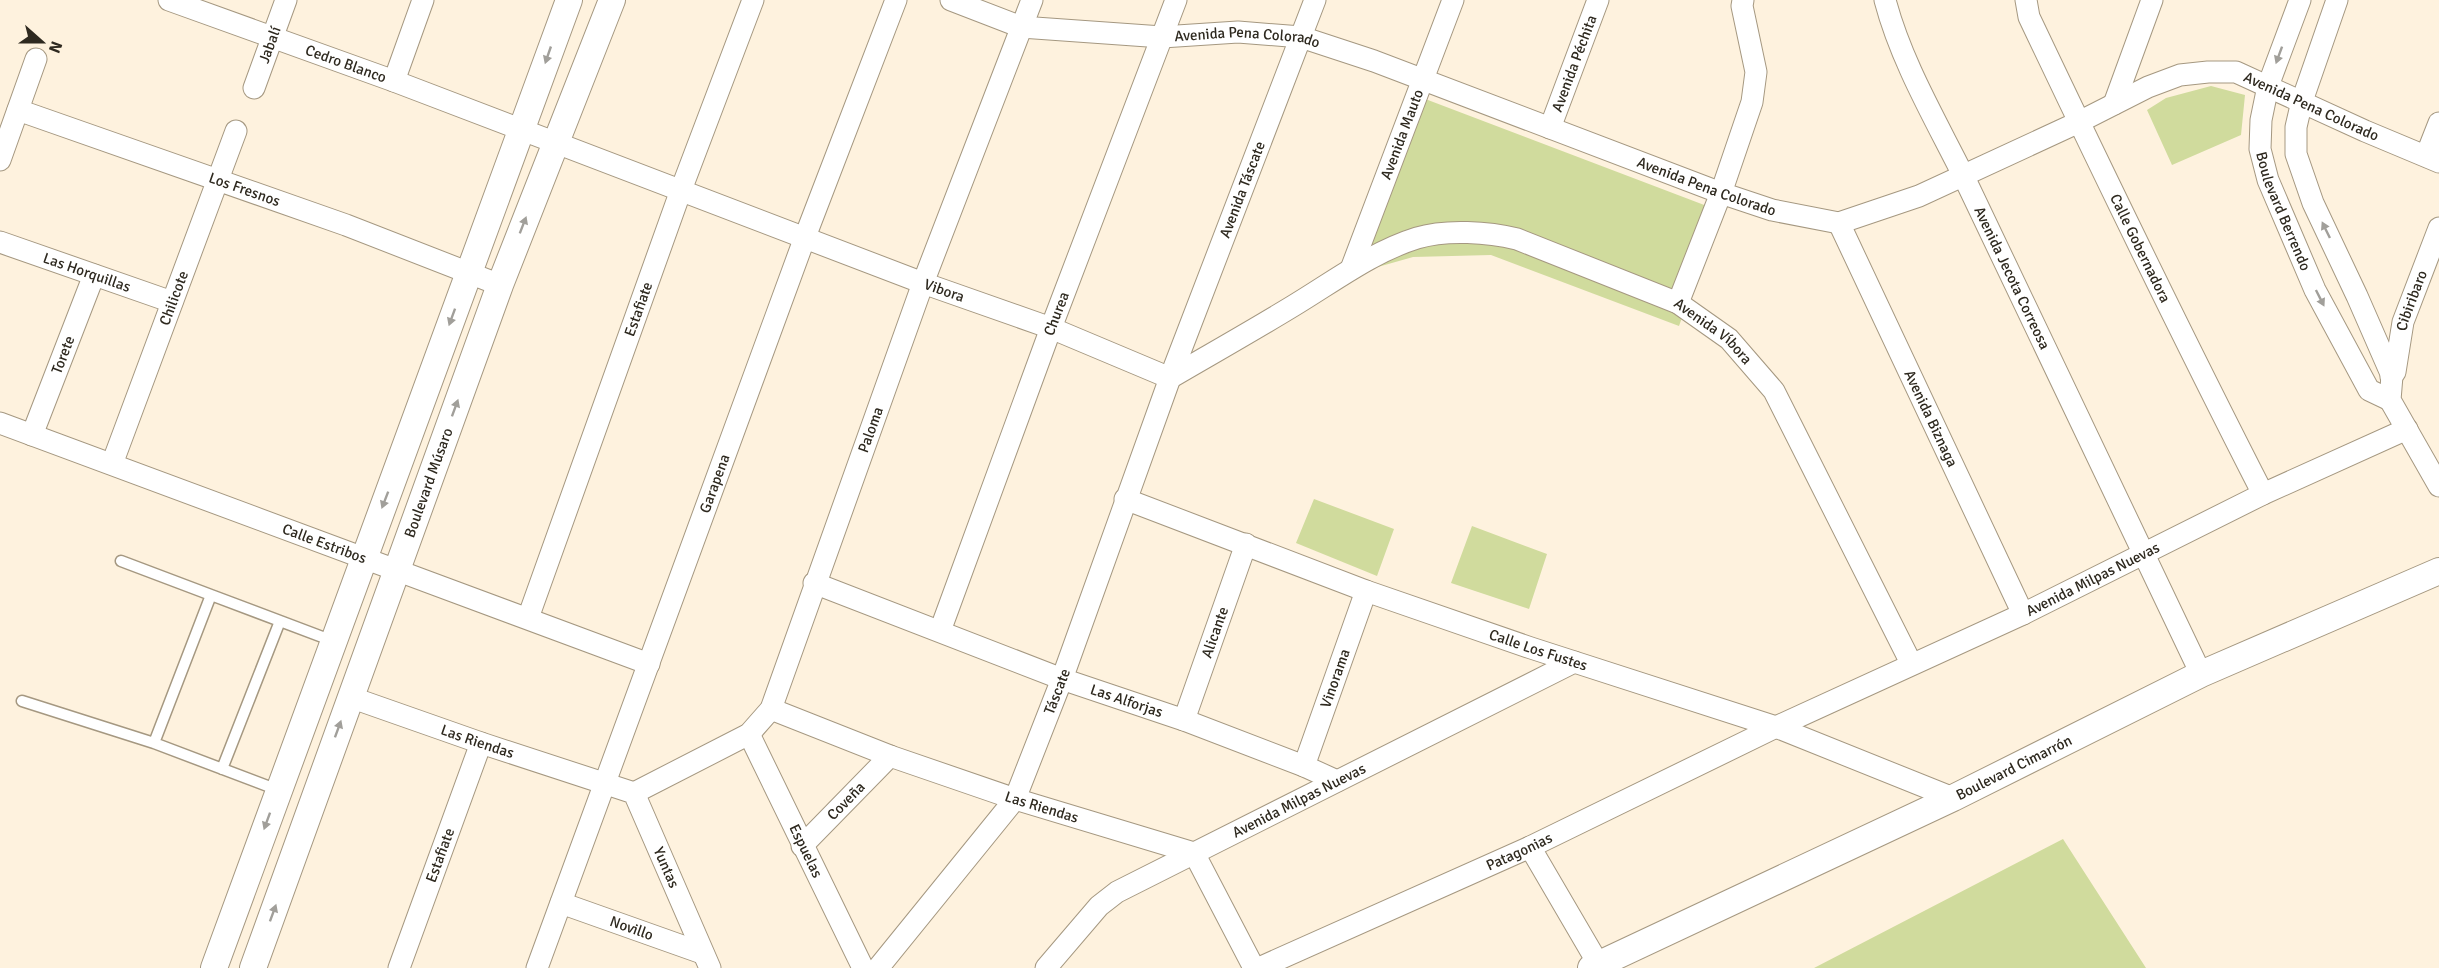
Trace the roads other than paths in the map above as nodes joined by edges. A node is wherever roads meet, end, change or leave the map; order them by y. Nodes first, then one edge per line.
1 (169, 0) edge
2 (286, 0) edge
3 (423, 0) edge
4 (569, 0) edge
5 (612, 0) edge
6 (753, 0) edge
7 (896, 0) edge
8 (951, 0) edge
9 (1032, 0) edge
10 (1176, 0) edge
11 (1315, 0) edge
12 (1453, 0) edge
13 (1598, 0) edge
14 (1743, 0) edge
15 (1885, 0) edge
16 (2026, 0) edge
17 (2152, 0) edge
18 (2300, 0) edge
19 (2337, 0) edge
20 (1021, 27) junction
21 (1162, 37) junction
22 (1301, 37) junction
23 (273, 38) junction
24 (36, 59) dead end
25 (1423, 79) junction
26 (394, 81) junction
27 (2268, 86) junction
28 (255, 88) dead end
29 (2302, 101) junction
30 (2114, 104) junction
31 (18, 110) junction
32 (2079, 122) junction
33 (2439, 123) edge
34 (1551, 128) junction
35 (522, 130) junction
36 (236, 131) dead end
37 (555, 143) junction
38 (2432, 159) edge
39 (0, 160) edge
40 (1963, 175) junction
41 (219, 180) junction
42 (681, 190) junction
43 (1721, 193) junction
44 (1839, 223) junction
45 (2439, 228) edge
46 (805, 237) junction
47 (0, 242) edge
48 (1351, 268) junction
49 (469, 273) junction
50 (94, 275) junction
51 (923, 283) junction
52 (500, 285) junction
53 (172, 302) junction
54 (1678, 303) junction
55 (1051, 328) junction
56 (2392, 376) junction
57 (1170, 378) junction
58 (2369, 390) junction
59 (2390, 400) junction
60 (0, 423) edge
61 (2407, 429) junction
62 (32, 435) junction
63 (112, 464) junction
64 (2439, 486) edge
65 (2263, 494) junction
66 (1125, 499) junction
67 (1246, 544) junction
68 (2144, 554) junction
69 (364, 557) junction
70 (121, 561) dead end
71 (398, 570) junction
72 (2439, 571) edge
73 (814, 583) junction
74 (1366, 591) junction
75 (211, 595) junction
76 (2023, 614) junction
77 (528, 618) junction
78 (280, 621) junction
79 (940, 631) junction
80 (333, 641) junction
81 (1574, 662) junction
82 (1911, 663) junction
83 (649, 664) junction
84 (2201, 674) junction
85 (1062, 680) junction
86 (350, 697) junction
87 (22, 701) dead end
88 (771, 709) junction
89 (1184, 720) junction
90 (1776, 726) junction
91 (749, 734) junction
92 (154, 743) junction
93 (481, 743) junction
94 (890, 756) junction
95 (1304, 766) junction
96 (222, 769) junction
97 (1337, 782) junction
98 (606, 784) junction
99 (278, 790) junction
100 (634, 793) junction
101 (1953, 798) junction
102 (1015, 799) junction
103 (802, 846) junction
104 (1530, 847) junction
105 (1194, 853) junction
106 (561, 903) junction
107 (706, 961) edge
108 (1595, 966) edge
109 (214, 968) edge
110 (253, 968) edge
111 (399, 968) edge
112 (537, 968) edge
113 (863, 968) edge
114 (878, 968) edge
115 (1046, 968) edge
116 (1254, 968) edge
117 (1259, 968) edge

1 - 23 street, Cedro Blanco
2 - 23 street, Jabalí
3 - 26 street
4 -> 35 street
5 - 37 street, Boulevard Músaro
6 - 42 street, Estafiate
7 - 46 street, Garapena
8 - 20 street, Avenida Pena Colorado
9 - 20 street, Paloma
10 - 21 street, Churea
11 - 22 street, Avenida Táscate
12 - 25 street, Avenida Mauto
13 - 34 street, Avenida Péchita
14 - 43 street
15 - 40 street, Avenida Jecota Correosa
16 - 32 street, Calle Gobernadora
17 - 30 street
18 -> 27 street, Boulevard Berrendo
19 - 29 street, Boulevard Berrendo
20 - 21 street, Avenida Pena Colorado
20 - 51 street, Paloma
21 - 22 street, Avenida Pena Colorado
21 - 55 street, Churea
22 - 25 street, Avenida Pena Colorado
22 - 57 street, Avenida Táscate
23 - 26 street, Cedro Blanco
23 - 28 street, Jabalí
24 - 31 street
25 - 34 street, Avenida Pena Colorado
25 - 48 street, Avenida Mauto
26 - 35 street, Cedro Blanco
27 - 29 street, Avenida Pena Colorado
27 - 30 street, Avenida Pena Colorado
27 -> 58 street, Boulevard Berrendo
29 - 38 street, Avenida Pena Colorado
56 -> 29 street, Boulevard Berrendo
30 - 32 street, Avenida Pena Colorado
31 - 39 street
31 - 41 street, Los Fresnos
32 - 40 street, Avenida Pena Colorado
32 - 65 street, Calle Gobernadora
33 - 38 street
34 - 43 street, Avenida Pena Colorado
35 - 37 street, Vibora
35 - 49 street
36 - 41 street, Chilicote
37 - 42 street, Vibora
52 -> 37 street, Boulevard Músaro
40 - 44 street, Avenida Pena Colorado
40 - 68 street, Avenida Jecota Correosa
41 - 49 street, Los Fresnos
41 - 53 street, Chilicote
42 - 46 street, Vibora
42 - 77 street, Estafiate
43 - 44 street, Avenida Pena Colorado
43 - 54 street
44 - 76 street, Avenida Biznaga
45 - 56 street, Cibiribaro
46 - 51 street, Vibora
46 - 83 street, Garapena
47 - 50 street, Las Horquillas
48 - 54 street, Avenida Víbora
48 - 57 street
49 - 52 street, Los Fresnos
49 -> 69 street
50 - 53 street, Las Horquillas
50 - 62 street, Torete
51 - 55 street, Vibora
51 - 73 street, Paloma
71 -> 52 street, Boulevard Músaro
53 - 63 street, Chilicote
54 - 82 street, Avenida Víbora
55 - 57 street, Vibora
55 - 79 street, Churea
56 - 58 street
56 - 59 street, Boulevard Berrendo
57 - 66 street, Táscate
58 - 59 street
59 - 61 street
60 - 62 street, Calle Estribos
61 - 64 street
61 - 65 street, Avenida Milpas Nuevas
62 - 63 street, Calle Estribos
63 - 69 street, Calle Estribos
65 - 68 street, Avenida Milpas Nuevas
66 - 67 street, Calle Los Fustes
66 - 85 street, Táscate
67 - 74 street, Calle Los Fustes
67 - 89 street, Alicante
68 - 76 street, Avenida Milpas Nuevas
68 - 84 street, Avenida Jecota Correosa
69 - 71 street, Calle Estribos
69 - 80 street
70 - 75 lane
71 - 77 street, Calle Estribos
71 - 86 street, Boulevard Músaro
72 - 84 street, Boulevard Cimarrón
73 - 79 street, Las Alforjas
73 - 88 street, Paloma
74 - 81 street, Calle Los Fustes
74 - 95 street, Vinorama
75 - 78 lane
75 - 92 lane
76 - 82 street, Avenida Milpas Nuevas
77 - 83 street, Calle Estribos
78 - 80 lane
78 - 96 lane
79 - 85 street, Las Alforjas
80 - 99 street
81 - 90 street, Calle Los Fustes
81 - 97 street, Avenida Milpas Nuevas
82 - 90 street, Avenida Milpas Nuevas
83 - 98 street, Garapena
84 - 101 street, Boulevard Cimarrón
85 - 89 street, Las Alforjas
85 - 102 street, Táscate
86 - 93 street, Las Riendas
110 -> 86 street, Boulevard Músaro
87 - 92 lane
88 - 91 street, Paloma
88 - 94 street, Las Riendas
89 - 95 street, Las Alforjas
90 - 101 street, Calle Los Fustes
90 - 104 street, Patagonias
91 - 100 street, Paloma
91 - 103 street, Espuelas
92 - 96 lane
93 - 98 street, Las Riendas
93 - 111 street, Estafiate
94 - 102 street, Las Riendas
94 - 103 street, Coveña
95 - 97 street, Las Alforjas
96 - 99 lane
97 - 105 street, Avenida Milpas Nuevas
98 - 100 street
98 - 106 street, Garapena
99 -> 109 street
100 - 107 street, Yuntas
101 - 108 street, Boulevard Cimarrón
102 - 105 street, Las Riendas
102 - 114 street, Táscate
103 - 113 street, Espuelas
104 - 108 street
104 - 117 street, Patagonias
105 - 115 street, Avenida Milpas Nuevas
105 - 116 street
106 - 107 street, Novillo
106 - 112 street, Garapena

